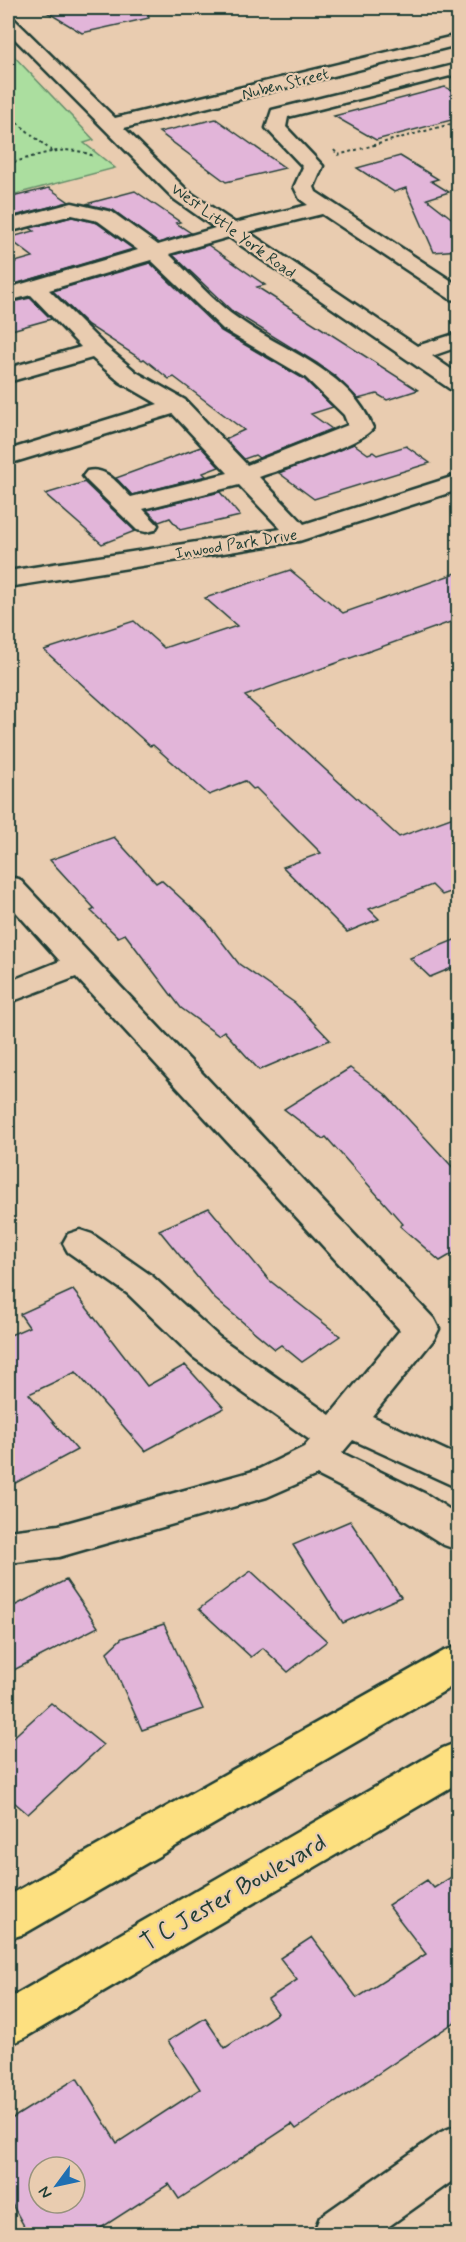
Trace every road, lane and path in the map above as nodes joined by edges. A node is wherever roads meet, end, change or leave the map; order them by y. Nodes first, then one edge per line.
1 (8, 23) edge
2 (459, 40) edge
3 (459, 69) edge
4 (8, 114) edge
5 (459, 122) edge
6 (111, 125) junction
7 (301, 152) junction
8 (54, 153) junction
9 (95, 157) dead end
10 (8, 164) edge
11 (325, 207) junction
12 (8, 226) edge
13 (230, 230) junction
14 (157, 254) junction
15 (35, 287) junction
16 (459, 294) edge
17 (8, 295) edge
18 (459, 340) edge
19 (96, 350) junction
20 (415, 354) junction
21 (8, 375) edge
22 (459, 384) edge
23 (177, 405) junction
24 (8, 457) edge
25 (243, 474) junction
26 (95, 476) dead end
27 (459, 482) edge
28 (127, 505) junction
29 (146, 525) dead end
30 (299, 534) junction
31 (8, 579) edge
32 (8, 886) edge
33 (80, 964) junction
34 (8, 993) edge
35 (81, 1243) dead end
36 (333, 1439) junction
37 (459, 1473) edge
38 (459, 1534) edge
39 (8, 1547) edge
40 (459, 1663) edge
41 (459, 1761) edge
42 (8, 1918) edge
43 (8, 2024) edge
44 (459, 2149) edge
45 (337, 2235) edge

1 - 6 street, West Little York Road
2 - 6 street, Nuben Street
3 - 7 street
4 - 8 path
5 - 7 path
6 - 13 street, West Little York Road
7 - 11 street
8 - 9 path
8 - 10 path
11 - 13 street
11 - 16 street
12 - 14 street
13 - 14 street
13 - 20 street, West Little York Road
14 - 15 street
14 - 25 street
15 - 17 street
15 - 19 street
18 - 20 street
19 - 21 street
19 - 23 street
20 - 22 street, West Little York Road
23 - 24 street
23 - 25 street
25 - 28 street
25 - 30 street
26 - 28 street
27 - 30 street, Inwood Park Drive
28 - 29 street
30 - 31 street, Inwood Park Drive
32 - 33 street
33 - 34 street
33 - 36 street
35 - 36 street
36 - 37 street
36 - 38 street
36 - 39 street
40 - 42 main road
41 - 43 main road, T C Jester Boulevard
44 - 45 street

